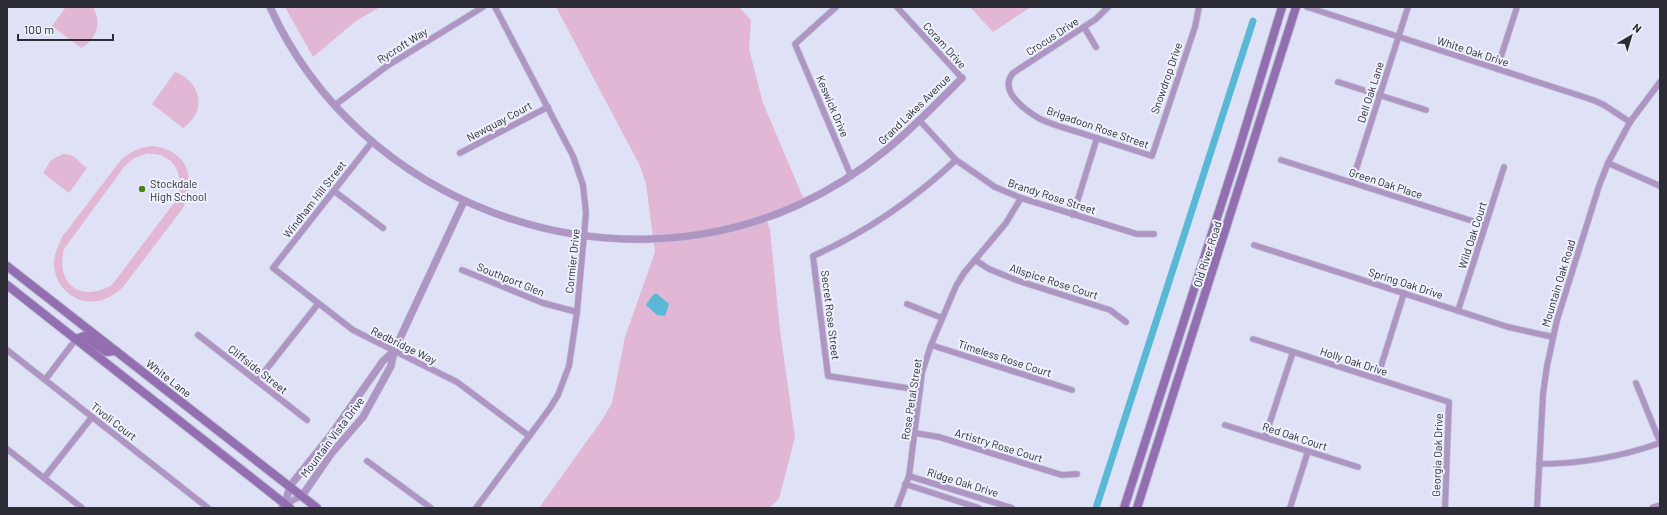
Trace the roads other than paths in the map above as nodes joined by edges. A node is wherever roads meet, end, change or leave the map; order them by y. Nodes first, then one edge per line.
1 (270, 7) edge
2 (483, 7) edge
3 (495, 7) edge
4 (836, 7) edge
5 (897, 7) edge
6 (1108, 7) edge
7 (1199, 7) edge
8 (1282, 7) edge
9 (1296, 7) edge
10 (1307, 7) edge
11 (1408, 7) edge
12 (1517, 7) edge
13 (1084, 28) junction
14 (1398, 37) junction
15 (1096, 47) dead end
16 (1497, 69) junction
17 (962, 78) joint
18 (1008, 82) joint
19 (1338, 82) dead end
20 (1660, 82) edge
21 (1380, 95) junction
22 (335, 105) junction
23 (548, 107) junction
24 (1426, 110) dead end
25 (920, 121) junction
26 (1630, 122) junction
27 (1097, 138) junction
28 (372, 142) junction
29 (460, 153) dead end
30 (1152, 156) joint
31 (956, 160) junction
32 (1281, 160) dead end
33 (1608, 163) junction
34 (1504, 166) dead end
35 (852, 176) junction
36 (1352, 182) junction
37 (1660, 186) edge
38 (334, 190) junction
39 (1021, 198) junction
40 (464, 201) junction
41 (1073, 215) junction
42 (1485, 225) junction
43 (383, 228) dead end
44 (1154, 234) dead end
45 (585, 236) junction
46 (1254, 245) dead end
47 (975, 260) junction
48 (7, 266) edge
49 (273, 268) joint
50 (462, 270) dead end
51 (7, 285) edge
52 (1404, 293) junction
53 (318, 304) junction
54 (907, 304) dead end
55 (1458, 311) junction
56 (577, 312) junction
57 (942, 318) junction
58 (1126, 322) dead end
59 (198, 334) dead end
60 (1552, 337) junction
61 (76, 339) junction
62 (1253, 339) dead end
63 (931, 345) junction
64 (7, 350) edge
65 (116, 351) junction
66 (394, 351) junction
67 (1293, 352) junction
68 (1377, 379) junction
69 (45, 380) junction
70 (257, 381) junction
71 (1636, 383) dead end
72 (920, 390) junction
73 (1072, 390) dead end
74 (1449, 402) joint
75 (92, 417) junction
76 (307, 420) dead end
77 (1225, 425) dead end
78 (915, 433) junction
79 (529, 436) junction
80 (1265, 437) junction
81 (1660, 442) edge
82 (7, 449) edge
83 (1308, 451) junction
84 (368, 460) dead end
85 (1539, 464) junction
86 (1358, 467) dead end
87 (1077, 474) dead end
88 (909, 476) junction
89 (44, 478) junction
90 (905, 484) junction
91 (290, 486) junction
92 (302, 496) junction
93 (1660, 506) edge
94 (286, 507) edge
95 (82, 508) edge
96 (208, 508) edge
97 (317, 508) edge
98 (431, 508) edge
99 (476, 508) edge
100 (897, 508) edge
101 (979, 508) edge
102 (1012, 508) edge
103 (1124, 508) edge
104 (1137, 508) edge
105 (1290, 508) edge
106 (1445, 508) edge
107 (1537, 508) edge
108 (1653, 508) edge

1 - 22 street, Grand Lakes Avenue
2 - 22 street, Rycroft Way
3 - 23 street, Cormier Drive
4 - 35 street, Keswick Drive
5 - 17 street, Coram Drive
6 - 13 street, Crocus Drive
7 - 30 street, Snowdrop Drive
8 - 103 main road, Old River Road
9 - 104 main road, Old River Road
10 - 14 street, White Oak Drive
11 - 14 street, Dell Oak Lane
12 - 16 street
13 - 15 street
13 - 18 street, Crocus Drive
14 - 16 street, White Oak Drive
14 - 21 street, Dell Oak Lane
16 - 26 street, White Oak Drive
17 - 25 street, Grand Lakes Avenue
18 - 27 street, Brigadoon Rose Street
19 - 21 street
20 - 26 street, Mountain Oak Road
21 - 24 street
21 - 36 street, Dell Oak Lane
22 - 28 street, Grand Lakes Avenue
23 - 29 street, Newquay Court
23 - 45 street, Cormier Drive
25 - 31 street, Brandy Rose Street
25 - 35 street, Grand Lakes Avenue
26 - 33 street, Mountain Oak Road
27 - 30 street, Brigadoon Rose Street
27 - 41 street
28 - 38 street, Windham Hill Street
28 - 40 street, Grand Lakes Avenue
31 - 39 street, Brandy Rose Street
31 - 72 street, Secret Rose Street
32 - 36 street, Green Oak Place
33 - 37 street
33 - 60 street, Mountain Oak Road
34 - 42 street, Wild Oak Court
35 - 45 street, Grand Lakes Avenue
36 - 42 street, Green Oak Place
38 - 43 street
38 - 49 street, Windham Hill Street
39 - 41 street, Brandy Rose Street
39 - 47 street, Rose Petal Street
40 - 45 street, Grand Lakes Avenue
40 - 66 street, Mountain Vista Drive
41 - 44 street, Brandy Rose Street
42 - 55 street, Wild Oak Court
45 - 56 street, Cormier Drive
46 - 52 street, Spring Oak Drive
47 - 57 street, Rose Petal Street
47 - 58 street, Allspice Rose Court
48 - 65 main road, White Lane
49 - 53 street, Redbridge Way
50 - 56 street, Southport Glen
51 - 61 main road
52 - 55 street, Spring Oak Drive
52 - 68 street
53 - 66 street, Redbridge Way
53 - 70 street
54 - 57 street
55 - 60 street, Spring Oak Drive
56 - 79 street, Cormier Drive
57 - 63 street, Rose Petal Street
59 - 70 street, Cliffside Street
60 - 85 street, Mountain Oak Road
61 - 65 main road
61 - 69 street
61 - 94 main road
62 - 67 street, Holly Oak Drive
63 - 72 street, Rose Petal Street
63 - 73 street, Timeless Rose Court
64 - 69 street, Tivoli Court
65 - 91 main road, White Lane
66 - 79 street, Redbridge Way
66 - 91 street, Mountain Vista Drive
66 - 92 street, Mountain Vista Drive
67 - 68 street, Holly Oak Drive
67 - 80 street
68 - 74 street, Holly Oak Drive
69 - 75 street, Tivoli Court
70 - 76 street, Cliffside Street
71 - 81 street
72 - 78 street, Rose Petal Street
74 - 106 street, Georgia Oak Drive
75 - 89 street
75 - 96 street, Tivoli Court
77 - 80 street, Red Oak Court
78 - 87 street, Artistry Rose Court
78 - 88 street, Rose Petal Street
79 - 99 street, Cormier Drive
80 - 83 street, Red Oak Court
81 - 85 street
82 - 89 street
83 - 86 street, Red Oak Court
83 - 105 street
84 - 98 street
85 - 107 street, Mountain Oak Road
88 - 90 street, Rose Petal Street
88 - 102 street, Ridge Oak Drive
89 - 95 street
90 - 100 street, Rose Petal Street
90 - 101 street, Ridge Oak Drive
91 - 92 main road, White Lane
91 - 94 street, Mountain Vista Drive
92 - 94 street, Mountain Vista Drive
92 - 97 main road, White Lane
93 - 108 street

